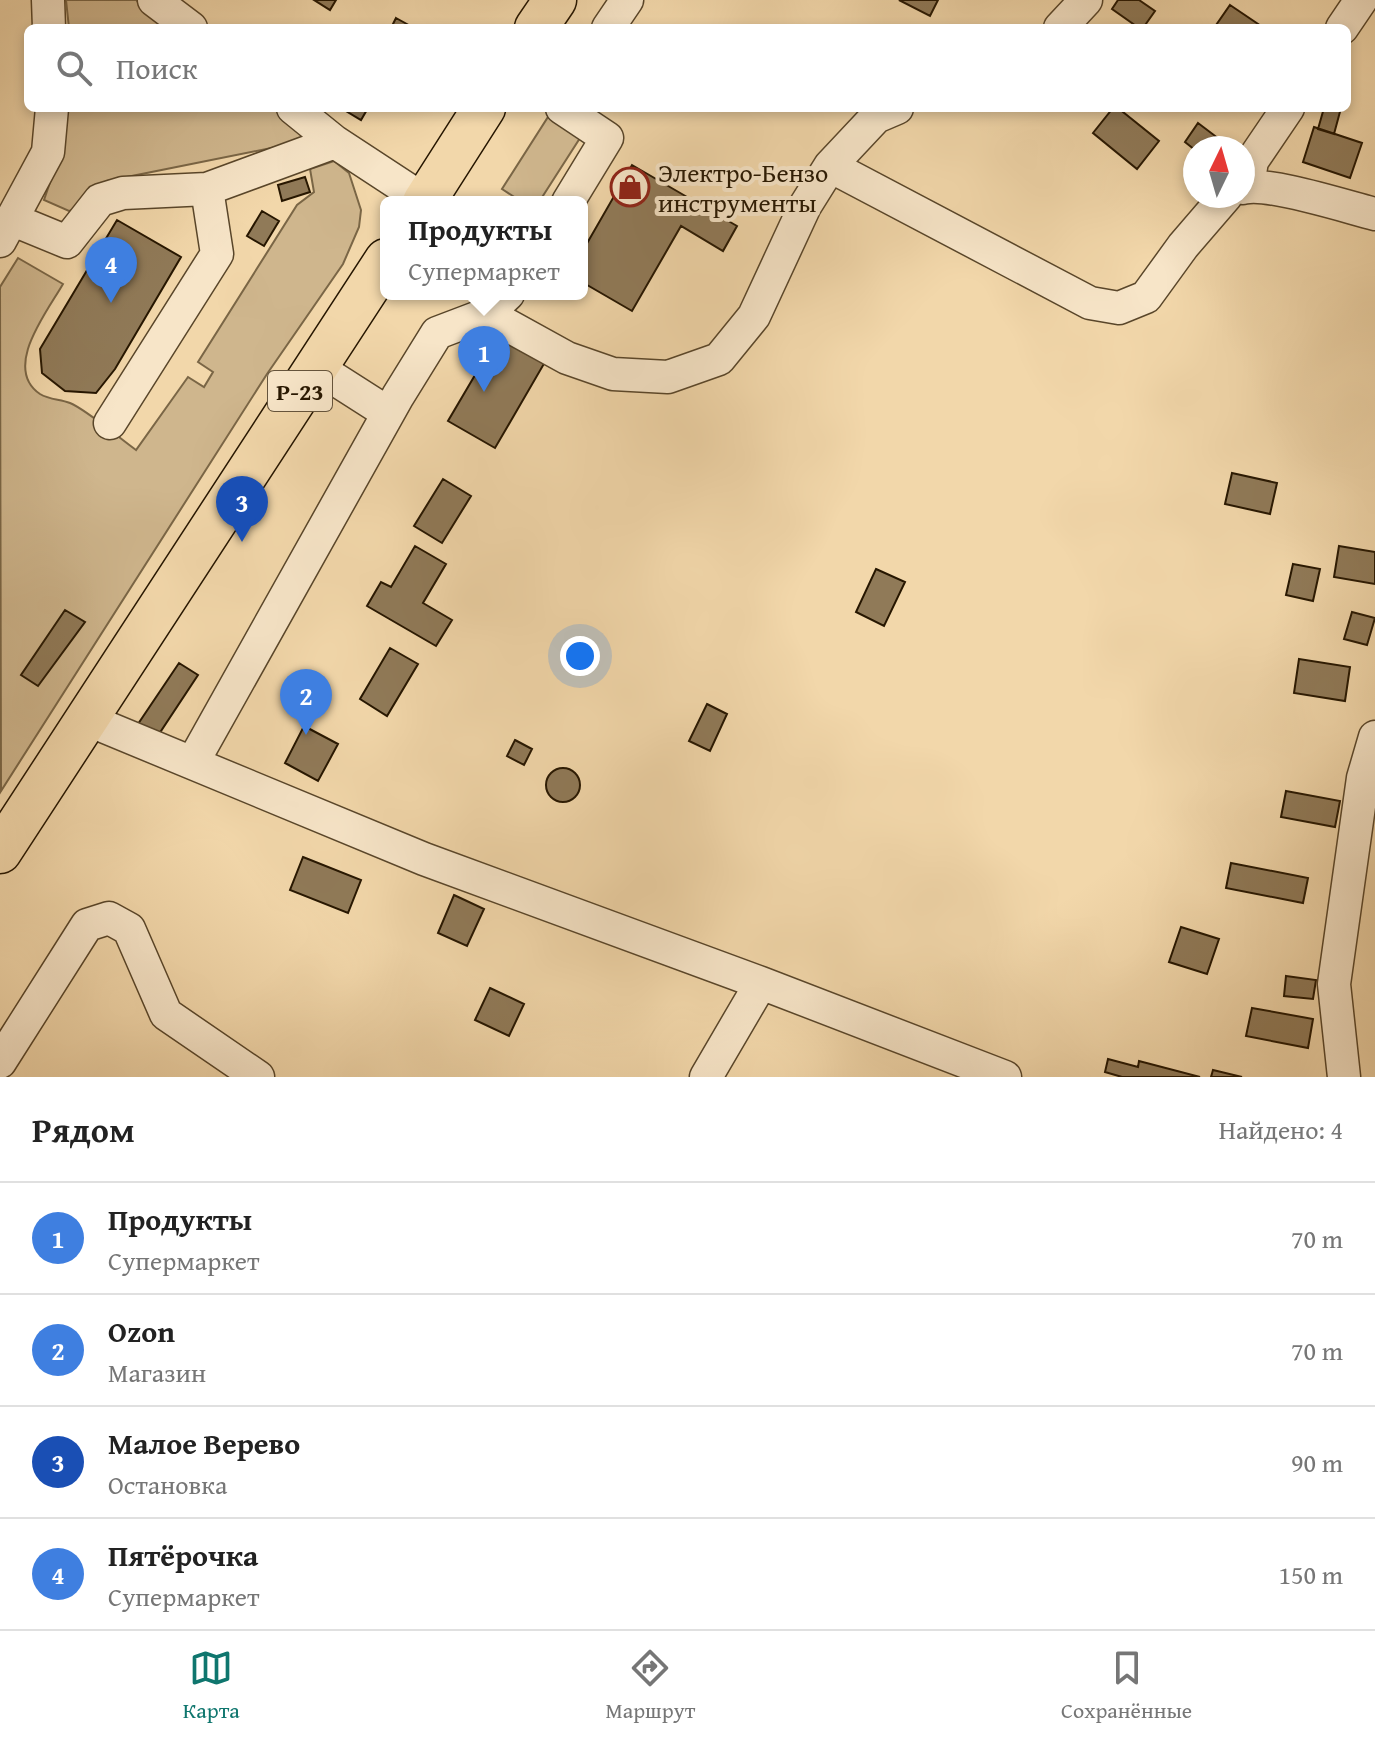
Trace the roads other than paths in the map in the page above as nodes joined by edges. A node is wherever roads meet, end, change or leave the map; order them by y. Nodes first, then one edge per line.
1 (48, 0) edge
2 (154, 0) edge
3 (555, 0) edge
4 (627, 0) edge
5 (1086, 0) edge
6 (1361, 0) edge
7 (49, 24) edge
8 (186, 24) edge
9 (539, 24) edge
10 (611, 24) edge
11 (1064, 24) edge
12 (1345, 24) edge
13 (52, 112) edge
14 (298, 112) edge
15 (481, 112) edge
16 (568, 112) edge
17 (888, 112) edge
18 (1285, 112) edge
19 (335, 142) junction
20 (1255, 157) edge
21 (830, 166) junction
22 (207, 189) junction
23 (1255, 190) edge
24 (415, 196) edge
25 (428, 196) edge
26 (572, 196) edge
27 (1221, 208) edge
28 (1375, 214) edge
29 (6, 230) edge
30 (380, 269) edge
31 (497, 304) edge
32 (316, 367) junction
33 (388, 413) junction
34 (110, 423) dead end
35 (86, 719) junction
36 (1375, 737) edge
37 (193, 762) junction
38 (0, 852) edge
39 (761, 983) junction
40 (0, 1062) edge
41 (258, 1077) edge
42 (706, 1077) edge
43 (1005, 1077) edge
44 (1344, 1077) edge

1 - 7 street
2 - 8 street
3 - 9 main road
4 - 10 street
5 - 11 street
6 - 12 street
13 - 29 street
14 - 19 street
15 - 25 main road
16 - 26 street
17 - 21 street
18 - 20 street
19 - 22 street
19 - 24 street
21 - 27 street
21 - 31 street
22 - 29 street
22 - 34 street
23 - 28 street
30 - 32 main road, Р-23
31 - 33 street
32 - 33 street
32 - 35 main road, Р-23
33 - 37 street
35 - 37 street
35 - 38 main road, Р-23
36 - 44 street
37 - 39 street
39 - 42 street
39 - 43 street
40 - 41 street

